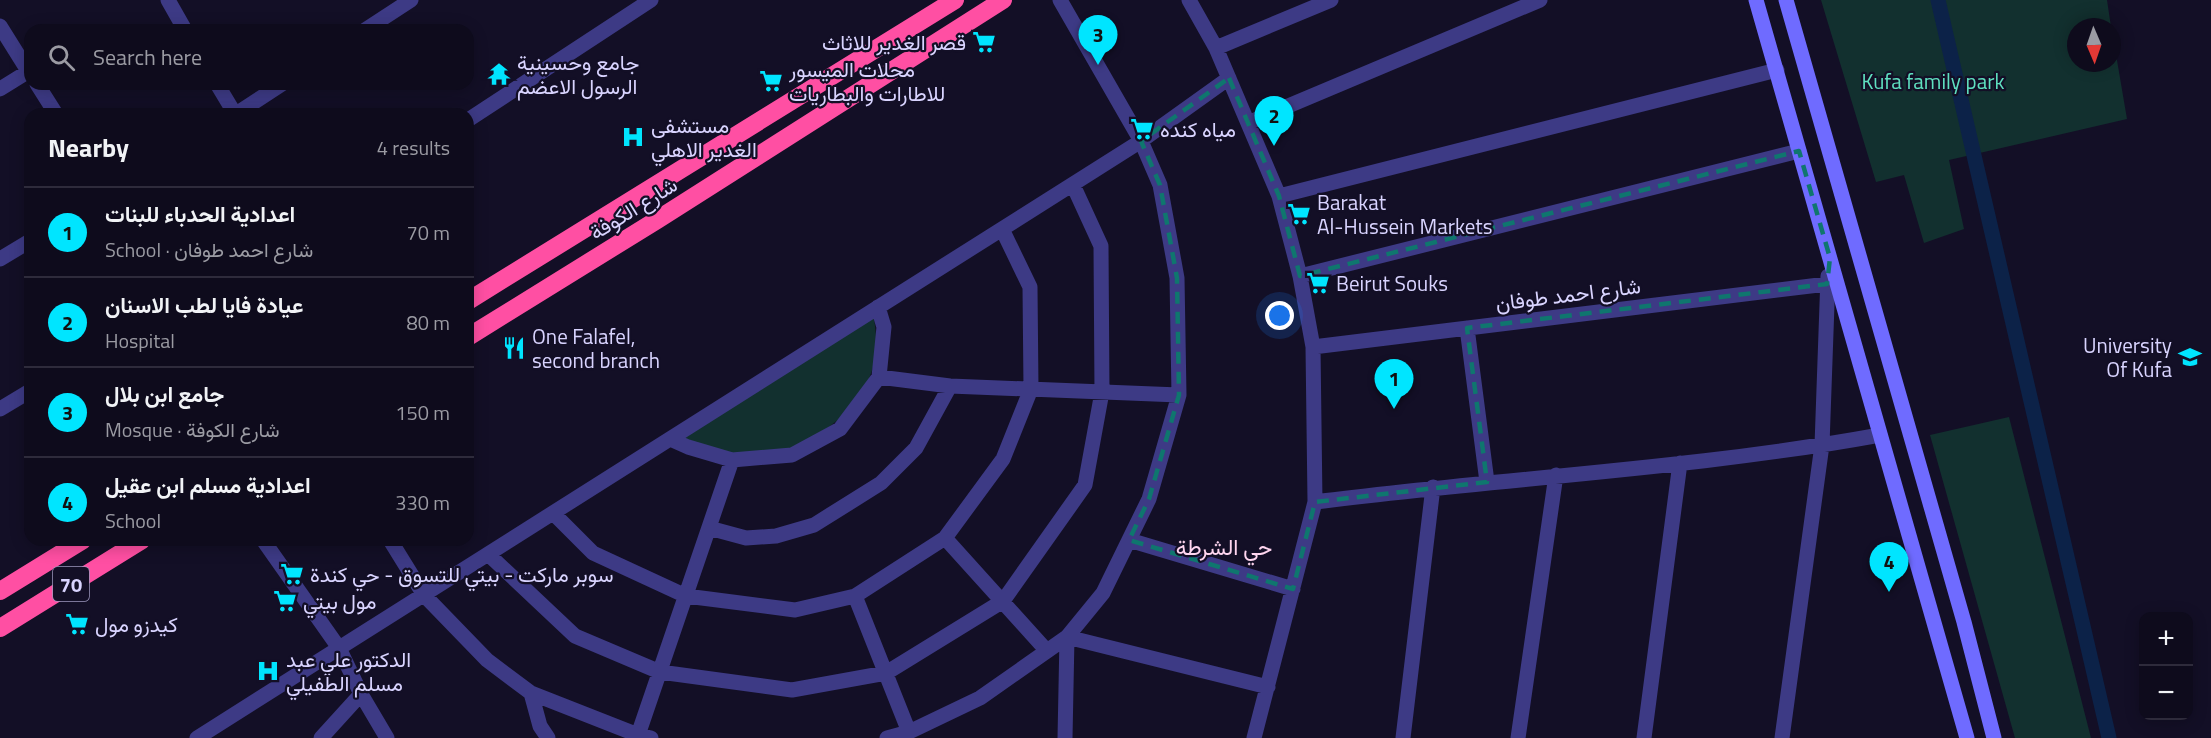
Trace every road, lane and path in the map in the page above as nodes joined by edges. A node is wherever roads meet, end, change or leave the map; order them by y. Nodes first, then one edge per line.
1 (168, 0) edge
2 (411, 0) edge
3 (651, 0) edge
4 (955, 0) edge
5 (1004, 0) edge
6 (1060, 0) edge
7 (1189, 0) edge
8 (1331, 0) edge
9 (1540, 0) edge
10 (1756, 0) edge
11 (1786, 0) edge
12 (182, 24) edge
13 (374, 24) edge
14 (0, 26) edge
15 (1216, 48) junction
16 (24, 64) edge
17 (1777, 70) junction
18 (1229, 78) junction
19 (24, 79) edge
20 (0, 89) edge
21 (41, 90) edge
22 (221, 90) edge
23 (273, 90) edge
24 (52, 108) edge
25 (231, 108) edge
26 (244, 108) edge
27 (474, 116) edge
28 (1248, 123) junction
29 (1141, 141) junction
30 (1799, 152) junction
31 (699, 160) junction
32 (1073, 184) junction
33 (1279, 196) junction
34 (676, 209) junction
35 (600, 221) junction
36 (1002, 229) junction
37 (24, 245) edge
38 (1830, 258) junction
39 (0, 259) edge
40 (586, 264) junction
41 (1300, 276) junction
42 (1827, 284) junction
43 (474, 297) edge
44 (879, 307) junction
45 (1467, 328) junction
46 (474, 332) edge
47 (1313, 347) junction
48 (1891, 374) junction
49 (879, 377) junction
50 (1866, 383) junction
51 (950, 386) junction
52 (1032, 389) junction
53 (1102, 392) junction
54 (24, 395) edge
55 (1179, 395) junction
56 (0, 409) edge
57 (1880, 435) junction
58 (670, 439) junction
59 (1822, 445) junction
60 (732, 460) junction
61 (1680, 463) junction
62 (1556, 475) junction
63 (1487, 482) junction
64 (1433, 487) junction
65 (1315, 502) junction
66 (553, 513) junction
67 (709, 528) junction
68 (945, 538) junction
69 (1129, 540) junction
70 (73, 546) edge
71 (132, 546) edge
72 (267, 546) edge
73 (394, 546) edge
74 (488, 554) junction
75 (1293, 589) junction
76 (0, 591) edge
77 (424, 595) junction
78 (686, 596) junction
79 (855, 596) junction
80 (1003, 601) junction
81 (0, 628) edge
82 (1066, 637) junction
83 (339, 648) junction
84 (1047, 651) junction
85 (660, 672) junction
86 (886, 673) junction
87 (1268, 687) junction
88 (531, 693) junction
89 (361, 694) junction
90 (909, 732) junction
91 (645, 736) edge
92 (197, 738) edge
93 (321, 738) edge
94 (387, 738) edge
95 (548, 738) edge
96 (887, 738) edge
97 (1065, 738) edge
98 (1254, 738) edge
99 (1403, 738) edge
100 (1518, 738) edge
101 (1644, 738) edge
102 (1782, 738) edge
103 (1967, 738) edge
104 (1994, 738) edge

1 - 12 street
2 - 13 street
3 - 27 street
4 - 31 highway, شارع الكوفة
5 - 34 highway, شارع الكوفة
6 - 29 street
7 - 15 street
8 - 15 street
9 - 28 street
10 - 17 main road
11 - 48 main road
14 - 16 street
15 - 18 street
17 - 30 main road
17 - 33 street
18 - 28 street
18 - 29 street
19 - 20 street
21 - 24 street
22 - 25 street
23 - 26 street
28 - 33 street
29 - 32 street
29 - 55 street
30 - 38 main road
30 - 41 street
31 - 34 highway
31 - 35 highway, شارع الكوفة
32 - 36 street
32 - 53 street
33 - 41 street
34 - 40 highway, شارع الكوفة
35 - 40 highway
35 - 43 highway, شارع الكوفة
36 - 44 street
36 - 52 street
37 - 39 street
38 - 42 street
38 - 50 main road
40 - 46 highway, شارع الكوفة
41 - 47 street
42 - 45 street, شارع احمد طوفان
42 - 59 street
44 - 49 street
44 - 58 street
45 - 47 street, شارع احمد طوفان
45 - 63 street
47 - 65 street
48 - 50 main road
48 - 104 main road
49 - 51 street
49 - 60 street
50 - 57 main road
51 - 52 street
51 - 67 street
52 - 53 street
52 - 68 street
53 - 55 street
53 - 80 street
54 - 56 street
55 - 69 street
57 - 59 street
57 - 103 main road
58 - 60 street
58 - 66 street
59 - 61 street
59 - 102 street
60 - 67 street
61 - 62 street
61 - 101 street
62 - 63 street
62 - 100 street
63 - 64 street
64 - 65 street
64 - 99 street
65 - 75 street
66 - 74 street
66 - 78 street
67 - 78 street
68 - 79 street
68 - 80 street
69 - 75 street
69 - 82 street
70 - 76 highway, 70
71 - 81 highway, 70
72 - 83 street
73 - 77 street
74 - 77 street
74 - 85 street
75 - 87 street
77 - 83 street
77 - 88 street
78 - 79 street
78 - 85 street
79 - 86 street
80 - 84 street
80 - 86 street
82 - 84 street
82 - 87 street
82 - 97 street
83 - 89 street
83 - 92 street
84 - 90 street
85 - 86 street
85 - 91 street
86 - 90 street
87 - 98 street
88 - 91 street
88 - 95 street
89 - 93 street
89 - 94 street
90 - 96 street

